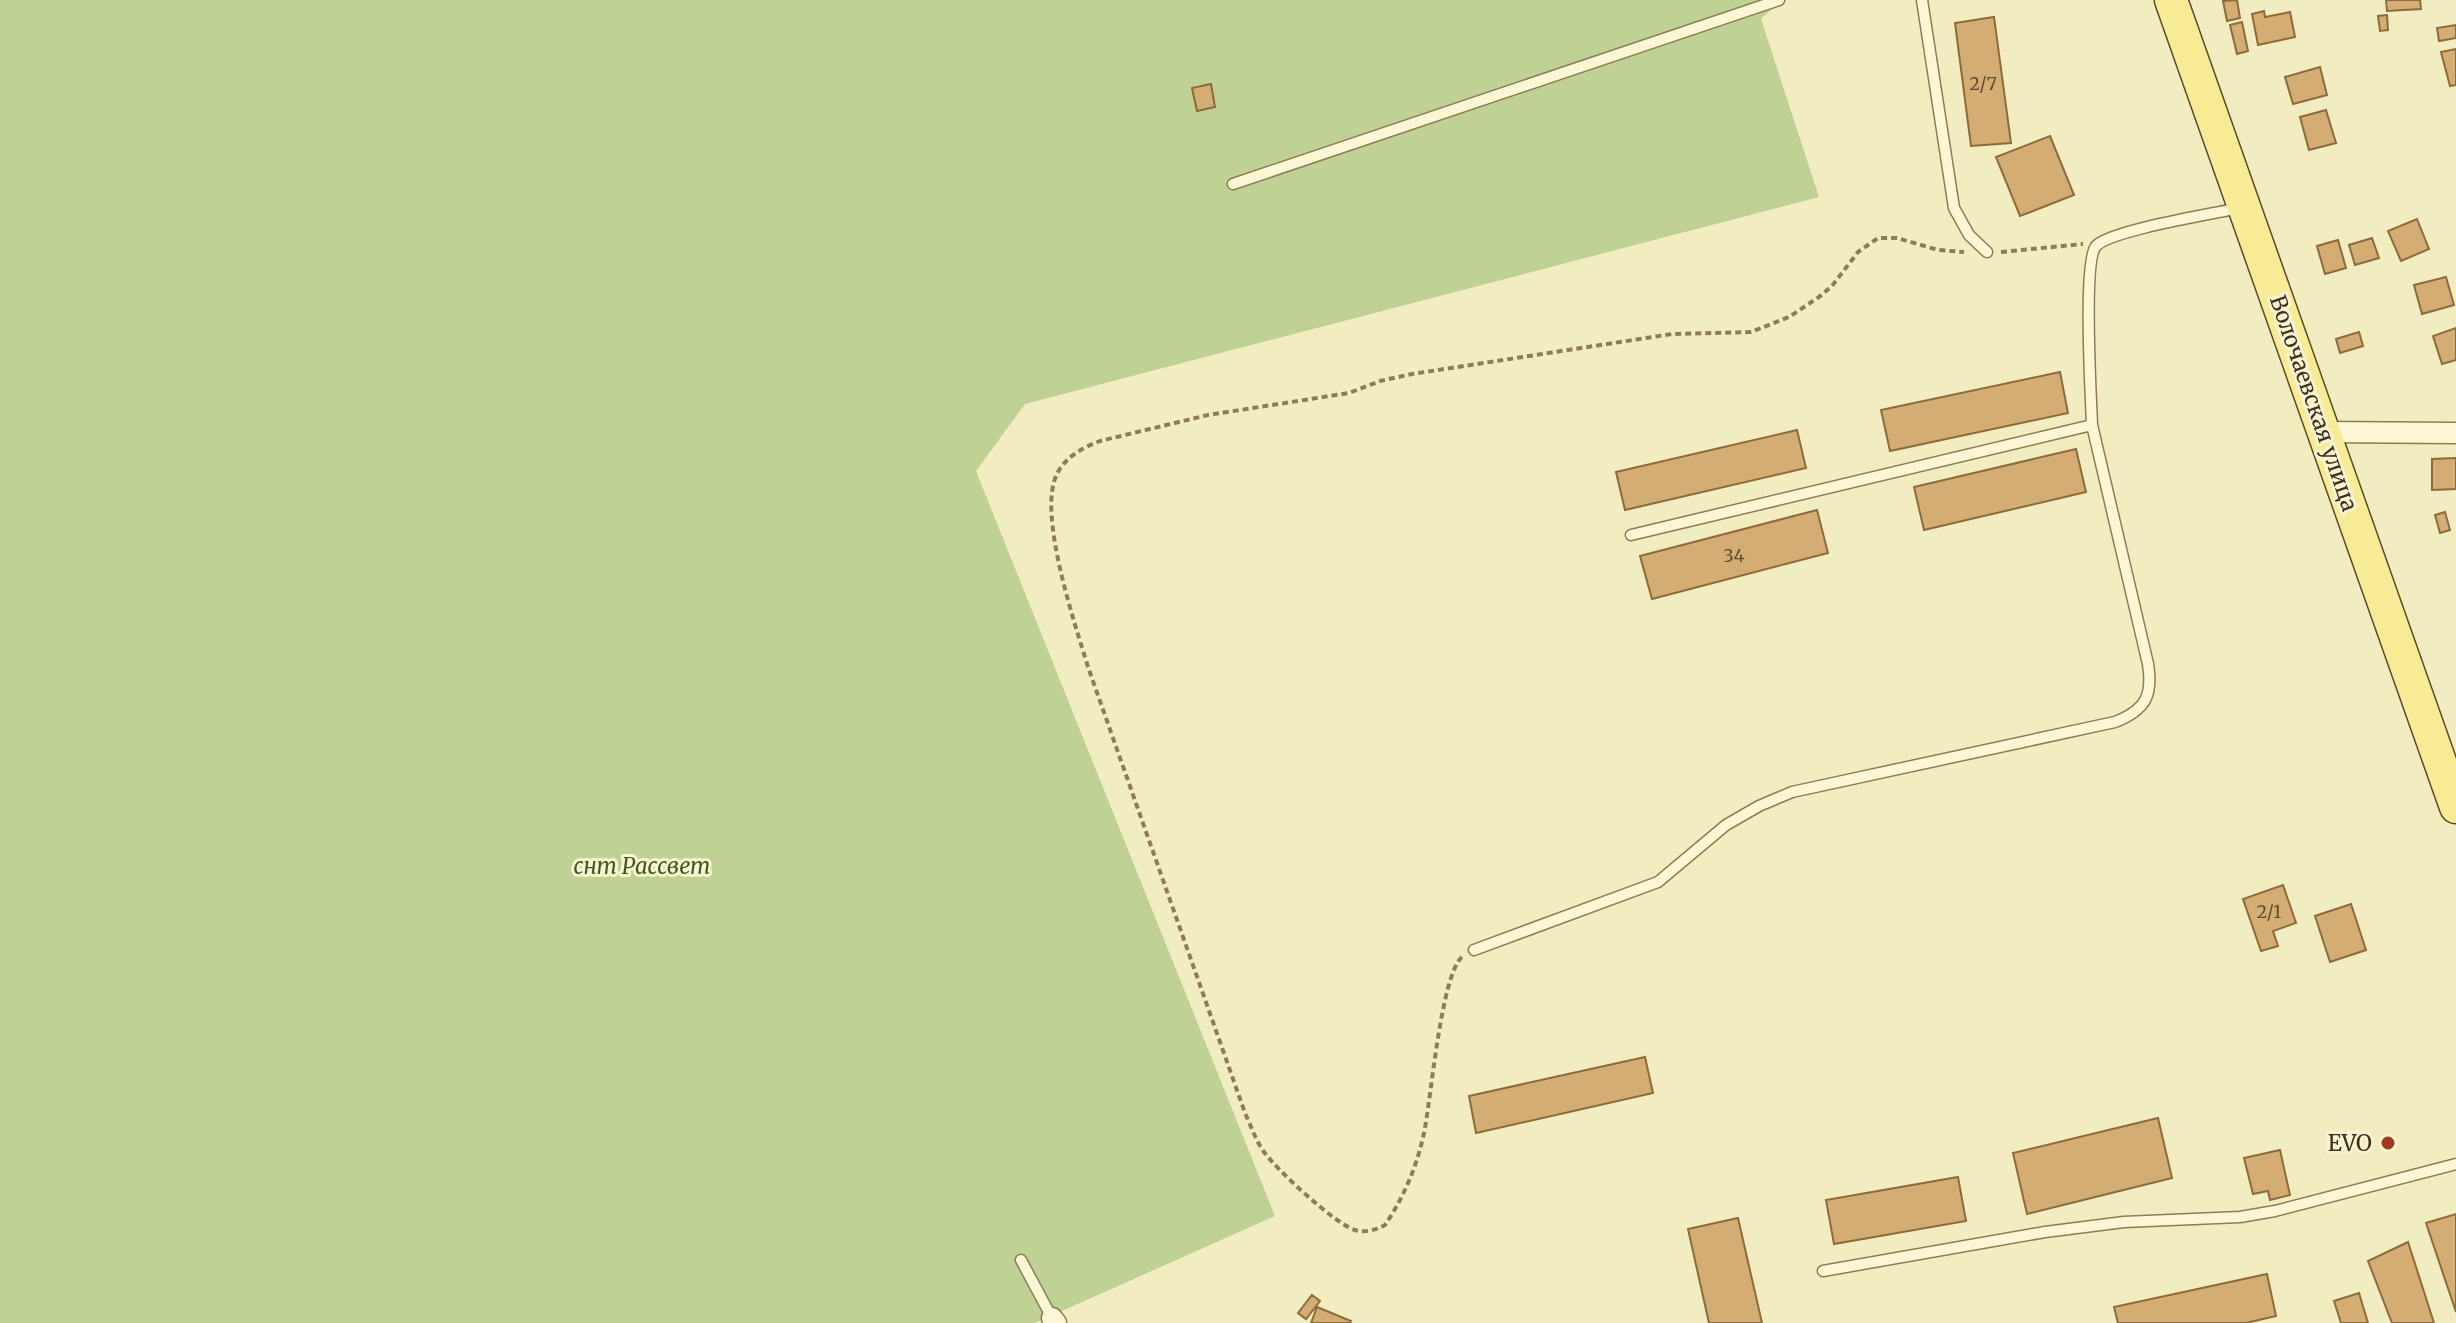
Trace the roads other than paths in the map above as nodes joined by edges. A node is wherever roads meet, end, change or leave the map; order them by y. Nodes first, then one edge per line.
1 (1779, 0) edge
2 (1922, 0) edge
3 (2171, 0) edge
4 (1233, 184) dead end
5 (2245, 207) junction
6 (1987, 252) road end
7 (2092, 425) junction
8 (2324, 432) junction
9 (2456, 433) edge
10 (1631, 535) dead end
11 (2456, 807) edge
12 (1474, 950) road end
13 (2456, 1164) edge
14 (1021, 1260) dead end
15 (1823, 1271) dead end
16 (1054, 1320) edge

1 - 4 lane
2 - 6 lane
3 - 5 main road, Волочаевская улица
5 - 7 lane
5 - 8 main road, Волочаевская улица
7 - 10 lane
7 - 12 lane
8 - 9 street
8 - 11 main road, Волочаевская улица
13 - 15 lane
14 - 16 lane

